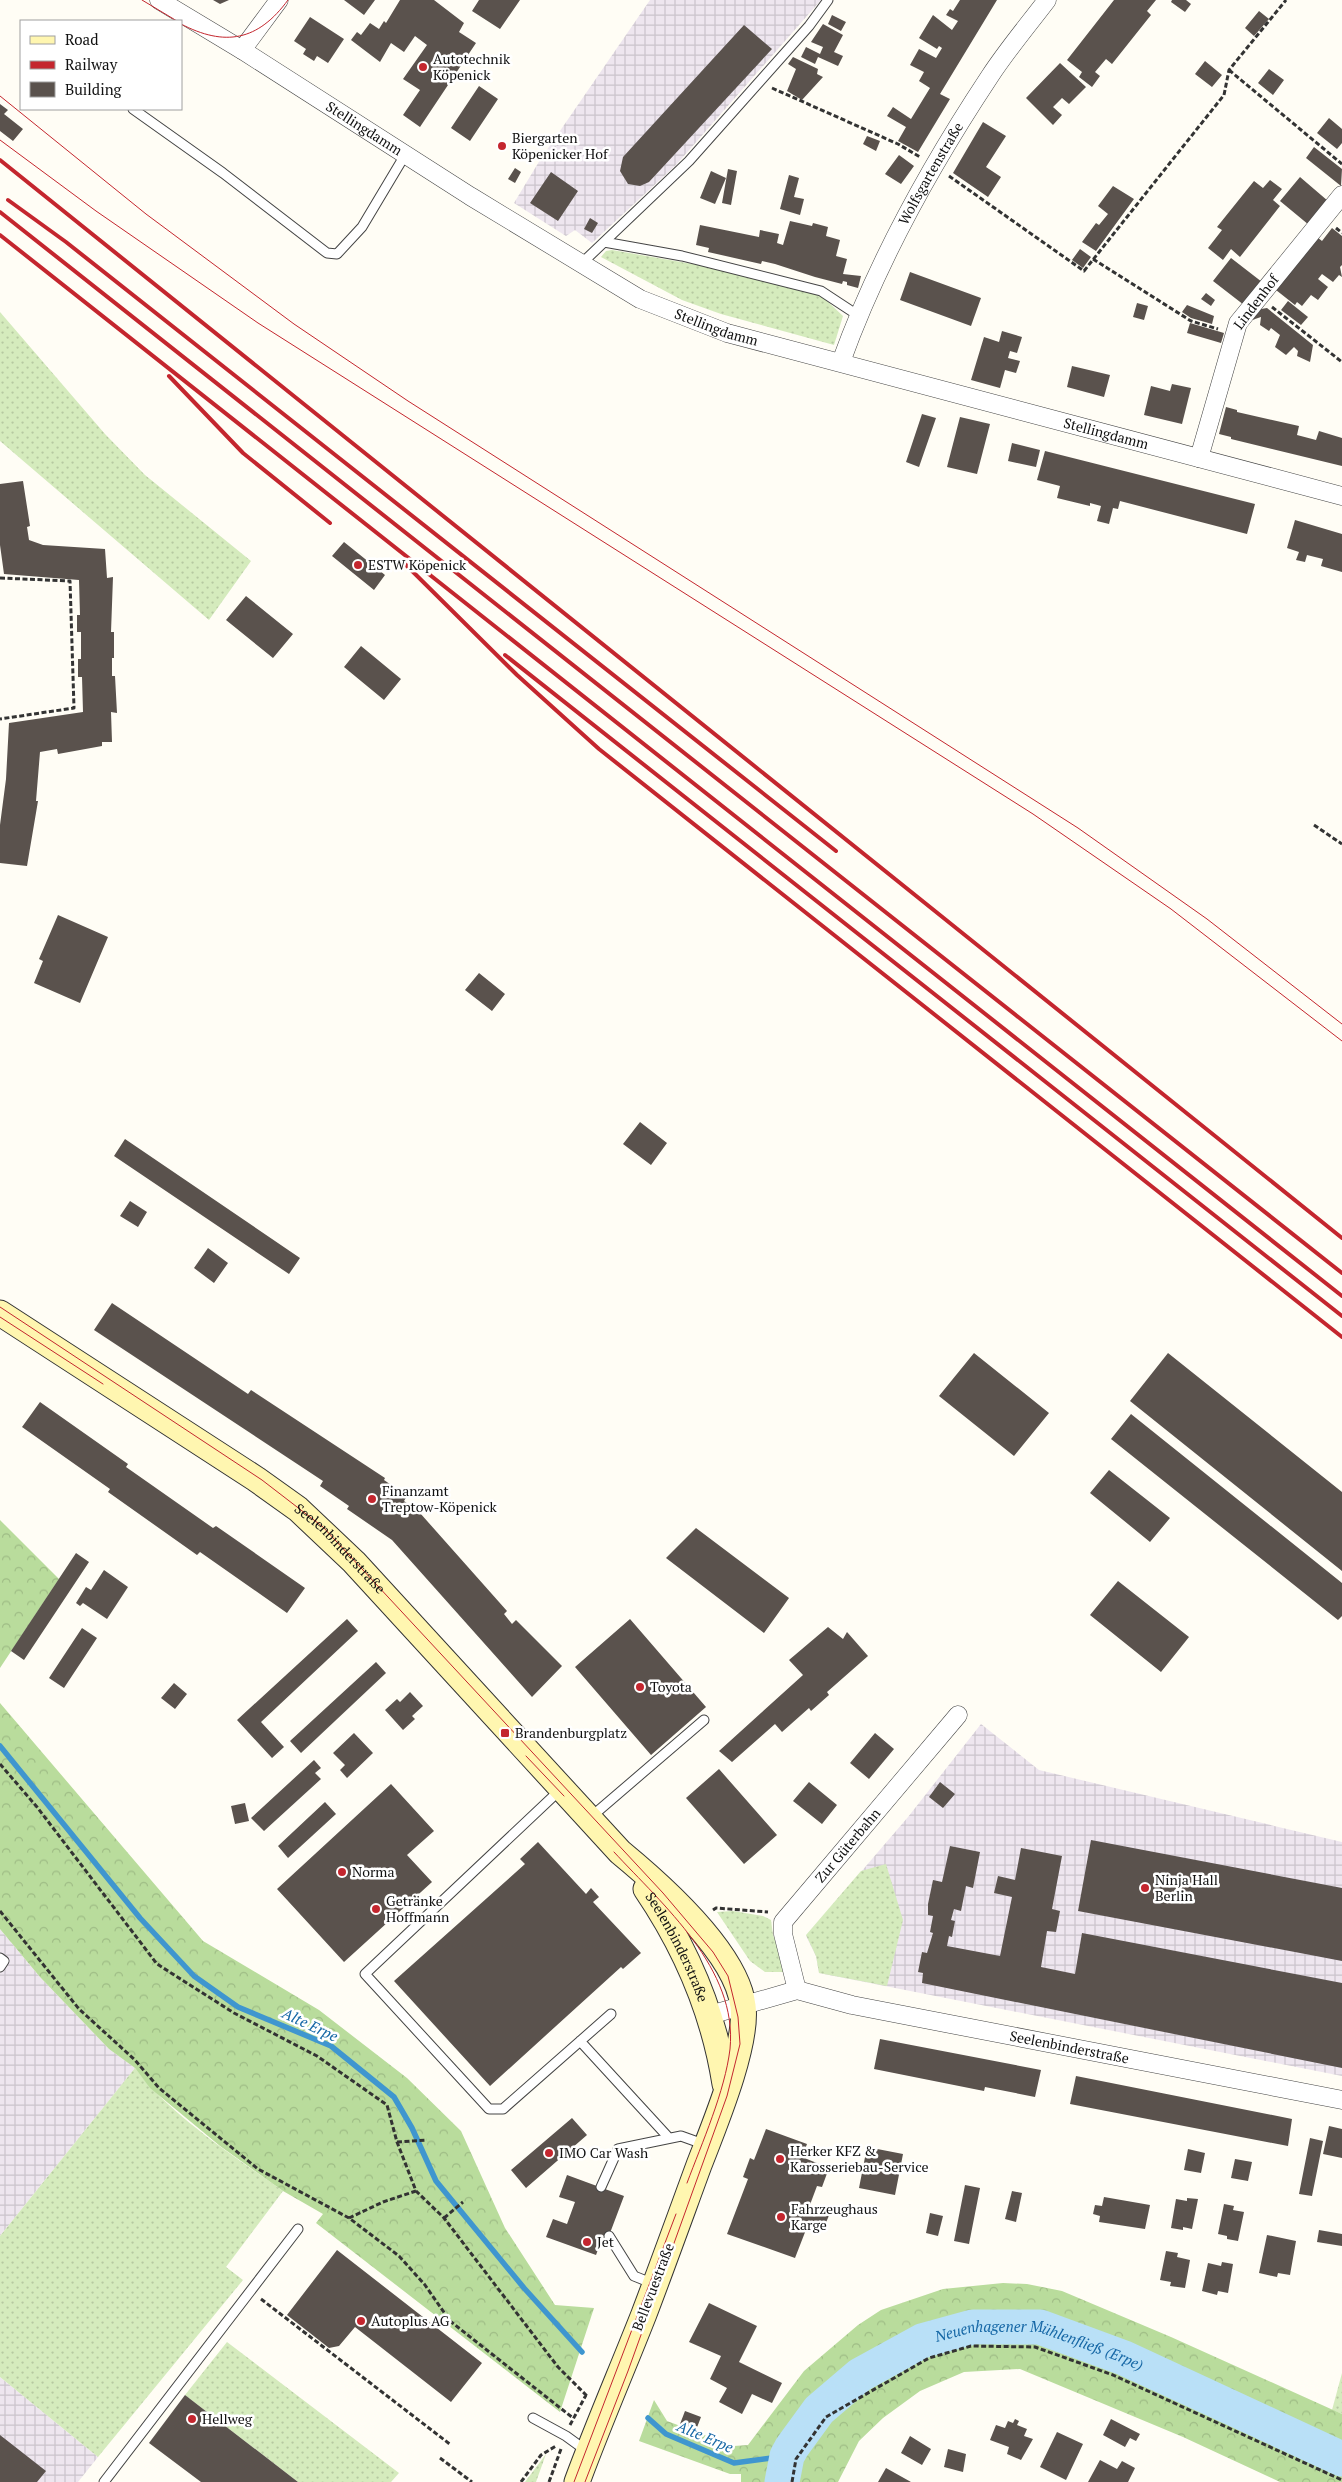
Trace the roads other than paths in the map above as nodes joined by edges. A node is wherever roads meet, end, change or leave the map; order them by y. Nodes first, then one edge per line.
1 (159, 0) edge
2 (278, 0) edge
3 (828, 0) edge
4 (1046, 0) edge
5 (242, 50) junction
6 (134, 110) edge
7 (405, 155) junction
8 (1342, 195) edge
9 (604, 242) junction
10 (581, 264) junction
11 (859, 316) junction
12 (841, 362) junction
13 (1200, 458) junction
14 (1342, 496) edge
15 (0, 1313) edge
16 (958, 1715) dead end
17 (704, 1720) dead end
18 (561, 1789) junction
19 (589, 1818) junction
20 (620, 1852) junction
21 (0, 1958) edge
22 (0, 1967) edge
23 (798, 1990) junction
24 (743, 2006) junction
25 (610, 2014) dead end
26 (710, 2015) junction
27 (580, 2041) junction
28 (726, 2092) junction
29 (1342, 2100) edge
30 (669, 2138) junction
31 (706, 2145) junction
32 (601, 2187) dead end
33 (298, 2229) dead end
34 (609, 2236) dead end
35 (654, 2284) junction
36 (533, 2418) dead end
37 (588, 2452) junction
38 (104, 2482) edge
39 (577, 2482) edge

1 - 5 street, Stellingdamm
2 - 5 street
3 - 9 lane
4 - 11 street, Wolfsgartenstraße
5 - 7 street, Stellingdamm
6 - 7 lane
7 - 10 street, Stellingdamm
8 - 13 street, Lindenhof
9 - 10 lane
9 - 11 lane
10 - 12 street, Stellingdamm
11 - 12 street, Wolfsgartenstraße
12 - 13 street, Stellingdamm
13 - 14 street, Stellingdamm
15 - 18 street, Seelenbinderstraße
16 - 23 street, Zur Güterbahn
17 - 19 lane
18 - 19 street, Seelenbinderstraße
18 - 27 lane
19 - 20 street, Seelenbinderstraße
20 - 24 street, Seelenbinderstraße
20 - 26 street, Seelenbinderstraße
21 - 22 lane
23 - 24 street
23 - 29 street, Seelenbinderstraße
24 - 26 street
24 - 28 street, Seelenbinderstraße
25 - 27 lane
26 - 28 street, Seelenbinderstraße
27 - 30 lane
28 - 31 street, Bellevuestraße
30 - 31 lane
30 - 32 lane
31 - 35 street, Bellevuestraße
33 - 38 lane
34 - 35 lane
35 - 37 street, Bellevuestraße
36 - 37 lane
37 - 39 street, Bellevuestraße

